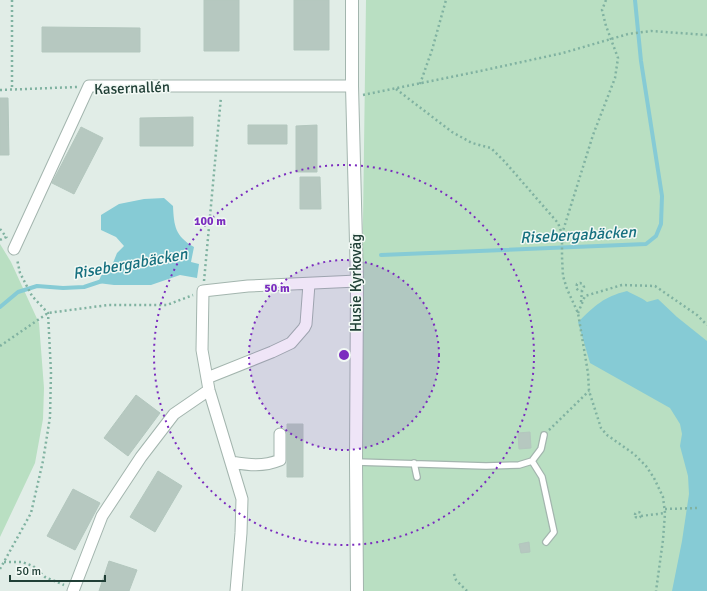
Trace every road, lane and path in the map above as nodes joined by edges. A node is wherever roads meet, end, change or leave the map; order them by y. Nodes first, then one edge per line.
1 (12, 0) edge
2 (352, 0) edge
3 (446, 0) edge
4 (606, 0) edge
5 (707, 35) edge
6 (611, 40) junction
7 (420, 84) junction
8 (89, 86) junction
9 (222, 86) junction
10 (12, 89) junction
11 (396, 89) junction
12 (0, 90) edge
13 (352, 91) junction
14 (562, 234) junction
15 (6, 237) dead end
16 (0, 240) edge
17 (14, 249) dead end
18 (20, 273) dead end
19 (357, 281) junction
20 (309, 284) junction
21 (203, 291) junction
22 (582, 291) junction
23 (581, 305) junction
24 (48, 313) junction
25 (578, 313) junction
26 (707, 324) edge
27 (0, 346) edge
28 (207, 378) junction
29 (209, 390) junction
30 (589, 391) junction
31 (280, 434) dead end
32 (544, 435) joint
33 (532, 461) junction
34 (231, 462) junction
35 (356, 462) junction
36 (414, 463) junction
37 (417, 477) dead end
38 (698, 508) dead end
39 (664, 509) junction
40 (665, 513) junction
41 (641, 516) dead end
42 (546, 542) dead end
43 (3, 562) junction
44 (0, 569) edge
45 (454, 574) dead end
46 (73, 589) edge
47 (236, 591) edge
48 (357, 591) edge
49 (467, 591) edge
50 (656, 591) edge

1 - 10 path
2 - 13 street, Husie Kyrkoväg
3 - 7 path
4 - 6 path
5 - 6 path
6 - 7 path
6 - 14 path
7 - 11 path
8 - 9 street, Kasernallén
8 - 10 path
8 - 17 street, Kasernallén
9 - 13 street, Kasernallén
9 - 21 path
10 - 12 path
11 - 13 path
11 - 14 path
13 - 19 street, Husie Kyrkoväg
14 - 25 path
15 - 16 path
18 - 24 path
19 - 20 street
19 - 35 street, Husie Kyrkoväg
20 - 21 street
20 - 28 street
21 - 24 path
21 - 28 street
22 - 22 path
22 - 23 path
23 - 25 path
23 - 26 path
24 - 27 path
24 - 43 path
25 - 30 path
28 - 29 street
29 - 34 street
29 - 46 street
30 - 32 path
30 - 39 path
31 - 34 street
32 - 33 lane
33 - 36 lane
33 - 42 lane
34 - 47 street
35 - 36 lane
35 - 48 street, Husie Kyrkoväg
36 - 37 lane
38 - 39 path
39 - 40 path
40 - 41 path
40 - 50 path
43 - 44 path
43 - 46 path
45 - 49 path

